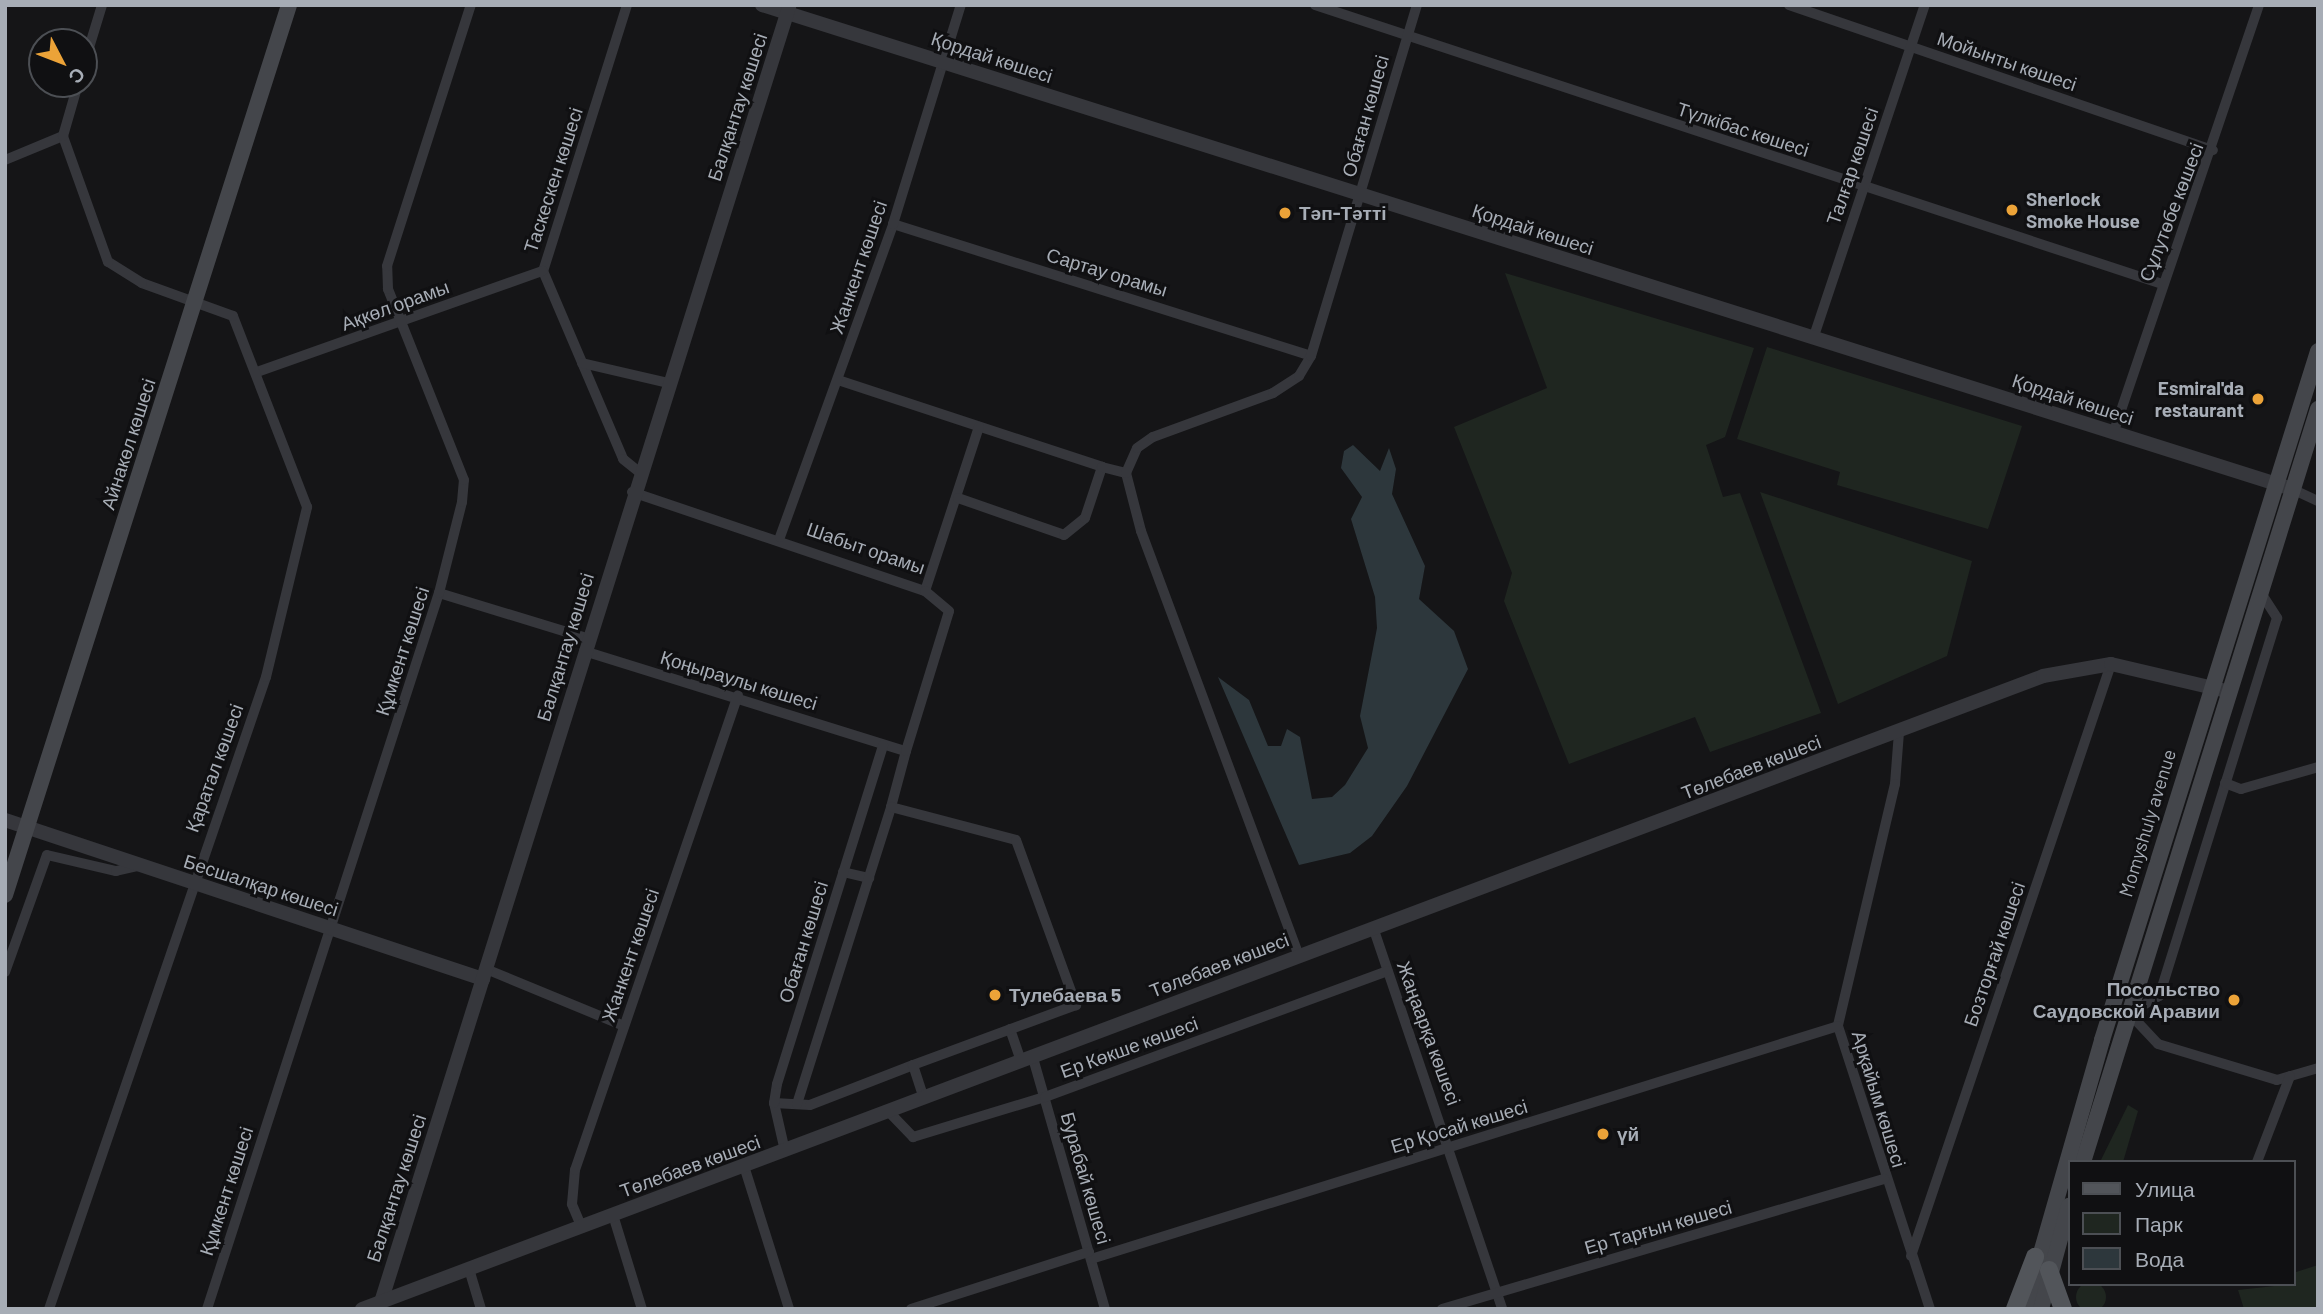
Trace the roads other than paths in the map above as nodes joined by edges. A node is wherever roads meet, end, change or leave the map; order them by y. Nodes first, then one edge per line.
1 (102, 5) edge
2 (289, 5) edge
3 (471, 5) edge
4 (627, 5) edge
5 (762, 5) edge
6 (961, 5) edge
7 (1315, 5) edge
8 (1417, 5) edge
9 (1789, 5) edge
10 (1925, 5) edge
11 (2259, 5) edge
12 (789, 9) edge
13 (95, 28) edge
14 (1406, 36) junction
15 (1912, 48) junction
16 (943, 61) junction
17 (74, 98) edge
18 (63, 136) junction
19 (2213, 150) junction
20 (5, 160) edge
21 (1863, 187) junction
22 (1362, 195) junction
23 (893, 223) junction
24 (543, 271) junction
25 (2162, 284) junction
26 (197, 300) junction
27 (401, 322) junction
28 (1813, 339) junction
29 (2318, 351) edge
30 (1311, 356) junction
31 (582, 362) junction
32 (257, 372) junction
33 (838, 380) junction
34 (667, 383) junction
35 (2318, 409) edge
36 (979, 427) junction
37 (2113, 431) junction
38 (1102, 467) junction
39 (639, 472) junction
40 (1126, 472) junction
41 (2275, 484) junction
42 (2292, 489) junction
43 (632, 492) junction
44 (958, 498) junction
45 (2318, 501) edge
46 (780, 537) junction
47 (925, 591) junction
48 (439, 593) junction
49 (2261, 593) junction
50 (587, 645) junction
51 (2111, 664) junction
52 (2211, 687) junction
53 (2231, 692) junction
54 (738, 695) junction
55 (1899, 732) junction
56 (883, 745) junction
57 (906, 751) junction
58 (2318, 767) edge
59 (2225, 783) junction
60 (891, 807) junction
61 (5, 820) edge
62 (27, 827) junction
63 (142, 865) junction
64 (843, 872) junction
65 (869, 878) junction
66 (190, 884) junction
67 (5, 895) edge
68 (330, 928) junction
69 (1374, 930) junction
70 (1299, 955) junction
71 (1388, 971) junction
72 (5, 972) edge
73 (485, 974) junction
74 (2129, 1013) junction
75 (624, 1026) junction
76 (1838, 1026) junction
77 (1010, 1029) junction
78 (1027, 1059) junction
79 (914, 1065) junction
80 (2318, 1068) edge
81 (2290, 1076) junction
82 (1045, 1097) junction
83 (924, 1098) junction
84 (774, 1103) junction
85 (797, 1104) junction
86 (889, 1112) junction
87 (1452, 1147) junction
88 (785, 1151) junction
89 (2084, 1160) edge
90 (2258, 1160) edge
91 (744, 1166) junction
92 (1884, 1179) junction
93 (2068, 1209) edge
94 (613, 1215) junction
95 (582, 1228) junction
96 (1090, 1256) junction
97 (1911, 1256) junction
98 (2035, 1257) junction
99 (469, 1269) junction
100 (2049, 1270) junction
101 (1496, 1292) junction
102 (380, 1302) junction
103 (49, 1309) edge
104 (207, 1309) edge
105 (362, 1309) edge
106 (481, 1309) edge
107 (642, 1309) edge
108 (789, 1309) edge
109 (911, 1309) edge
110 (1105, 1309) edge
111 (1442, 1309) edge
112 (1502, 1309) edge
113 (1930, 1309) edge
114 (2015, 1309) edge
115 (2025, 1309) edge
116 (2041, 1309) edge
117 (2063, 1309) edge

1 - 13 street
2 - 26 main road, Айнакөл көшесі
3 - 27 street, Құмкент көшесі
4 - 24 street, Таскескен көшесі
5 - 12 street, Қордай көшесі
6 - 16 street, Жанкент көшесі
7 - 14 street, Түлкібас көшесі
8 - 14 street, Обаған көшесі
9 - 15 street, Мойынты көшесі
10 - 15 street, Талғар көшесі
11 - 19 street, Сұлутөбе көшесі
12 - 16 street, Қордай көшесі
12 - 34 street, Балқантау көшесі
14 - 21 street, Түлкібас көшесі
14 - 22 street, Обаған көшесі
15 - 19 street, Мойынты көшесі
15 - 21 street, Талғар көшесі
16 - 22 street, Қордай көшесі
16 - 23 street, Жанкент көшесі
17 - 18 street
18 - 20 street
18 - 26 street, Қаратал көшесі
19 - 25 street, Сұлутөбе көшесі
21 - 25 street, Түлкібас көшесі
21 - 28 street, Талғар көшесі
22 - 28 street, Қордай көшесі
22 - 30 street, Обаған көшесі
23 - 30 street, Сартау орамы
23 - 33 street, Жанкент көшесі
24 - 27 street, Ақкөл орамы
24 - 31 street, Таскескен көшесі
25 - 37 street, Сұлутөбе көшесі
26 - 32 street, Қаратал көшесі
26 - 62 main road, Айнакөл көшесі
27 - 32 street, Ақкөл орамы
27 - 48 street, Құмкент көшесі
28 - 37 street, Қордай көшесі
29 - 41 main road, Momyshuly avenue
30 - 40 street
31 - 34 street
31 - 39 street, Таскескен көшесі
32 - 66 street, Қаратал көшесі
33 - 36 street
33 - 46 street, Жанкент көшесі
34 - 39 street, Балқантау көшесі
35 - 42 main road, Momyshuly avenue
36 - 38 street
36 - 44 street, Шабыт орамы
37 - 41 street, Қордай көшесі
38 - 40 street
38 - 44 street
39 - 43 street, Балқантау көшесі
40 - 70 street
41 - 42 street, Қордай көшесі
41 - 52 main road, Momyshuly avenue
42 - 45 street
42 - 49 main road, Momyshuly avenue
43 - 46 street, Шабыт орамы
43 - 50 street, Балқантау көшесі
44 - 47 street, Шабыт орамы
46 - 47 street, Шабыт орамы
47 - 57 street
48 - 50 street, Қоңыраулы көшесі
48 - 68 street, Құмкент көшесі
49 - 53 main road, Momyshuly avenue
49 - 59 street
50 - 54 street, Қоңыраулы көшесі
50 - 73 street, Балқантау көшесі
51 - 52 street, Төлебаев көшесі
51 - 55 street, Төлебаев көшесі
51 - 97 street, Бозторғай көшесі
52 - 53 street, Төлебаев көшесі
52 - 98 main road, Momyshuly avenue
53 - 74 main road, Momyshuly avenue
54 - 56 street, Қоңыраулы көшесі
54 - 75 street, Жанкент көшесі
55 - 69 street, Төлебаев көшесі
55 - 76 street, Арқайым көшесі
56 - 57 street, Қоңыраулы көшесі
56 - 64 street, Обаған көшесі
57 - 60 street
58 - 59 street
59 - 74 street
60 - 65 street
60 - 77 street
61 - 62 street, Бесшалқар көшесі
62 - 63 street, Бесшалқар көшесі
62 - 67 main road, Айнакөл көшесі
63 - 66 street, Бесшалқар көшесі
63 - 72 street
64 - 65 street
64 - 84 street, Обаған көшесі
65 - 85 street
66 - 68 street, Бесшалқар көшесі
66 - 103 street, Қаратал көшесі
68 - 73 street, Бесшалқар көшесі
68 - 104 street, Құмкент көшесі
69 - 70 street, Төлебаев көшесі
69 - 71 street, Жаңаарқа көшесі
70 - 78 street, Төлебаев көшесі
71 - 82 street, Ер Көкше көшесі
71 - 87 street, Жаңаарқа көшесі
73 - 75 street
73 - 102 street, Балқантау көшесі
74 - 81 street
74 - 89 main road, Momyshuly avenue
75 - 95 street, Жанкент көшесі
76 - 87 street, Ер Қосай көшесі
76 - 92 street, Арқайым көшесі
77 - 78 street, Бурабай көшесі
77 - 79 street
78 - 82 street, Бурабай көшесі
78 - 83 street, Төлебаев көшесі
79 - 83 street
79 - 85 street
80 - 81 street
81 - 90 street
82 - 86 street, Ер Көкше көшесі
82 - 96 street, Бурабай көшесі
83 - 86 street, Төлебаев көшесі
84 - 85 street
84 - 88 street, Обаған көшесі
86 - 88 street, Төлебаев көшесі
87 - 96 street, Ер Қосай көшесі
87 - 101 street, Жаңаарқа көшесі
88 - 91 street, Төлебаев көшесі
91 - 94 street, Төлебаев көшесі
91 - 108 street
92 - 97 street, Арқайым көшесі
92 - 101 street, Ер Тарғын көшесі
93 - 100 main road
94 - 95 street, Төлебаев көшесі
94 - 107 street
95 - 99 street, Төлебаев көшесі
96 - 109 street, Ер Қосай көшесі
96 - 110 street, Бурабай көшесі
97 - 113 street, Арқайым көшесі
98 - 114 main road
98 - 115 main road, Momyshuly avenue
99 - 102 street, Төлебаев көшесі
99 - 106 street
100 - 116 main road
100 - 117 main road
101 - 111 street, Ер Тарғын көшесі
101 - 112 street, Жаңаарқа көшесі
102 - 105 street, Төлебаев көшесі

